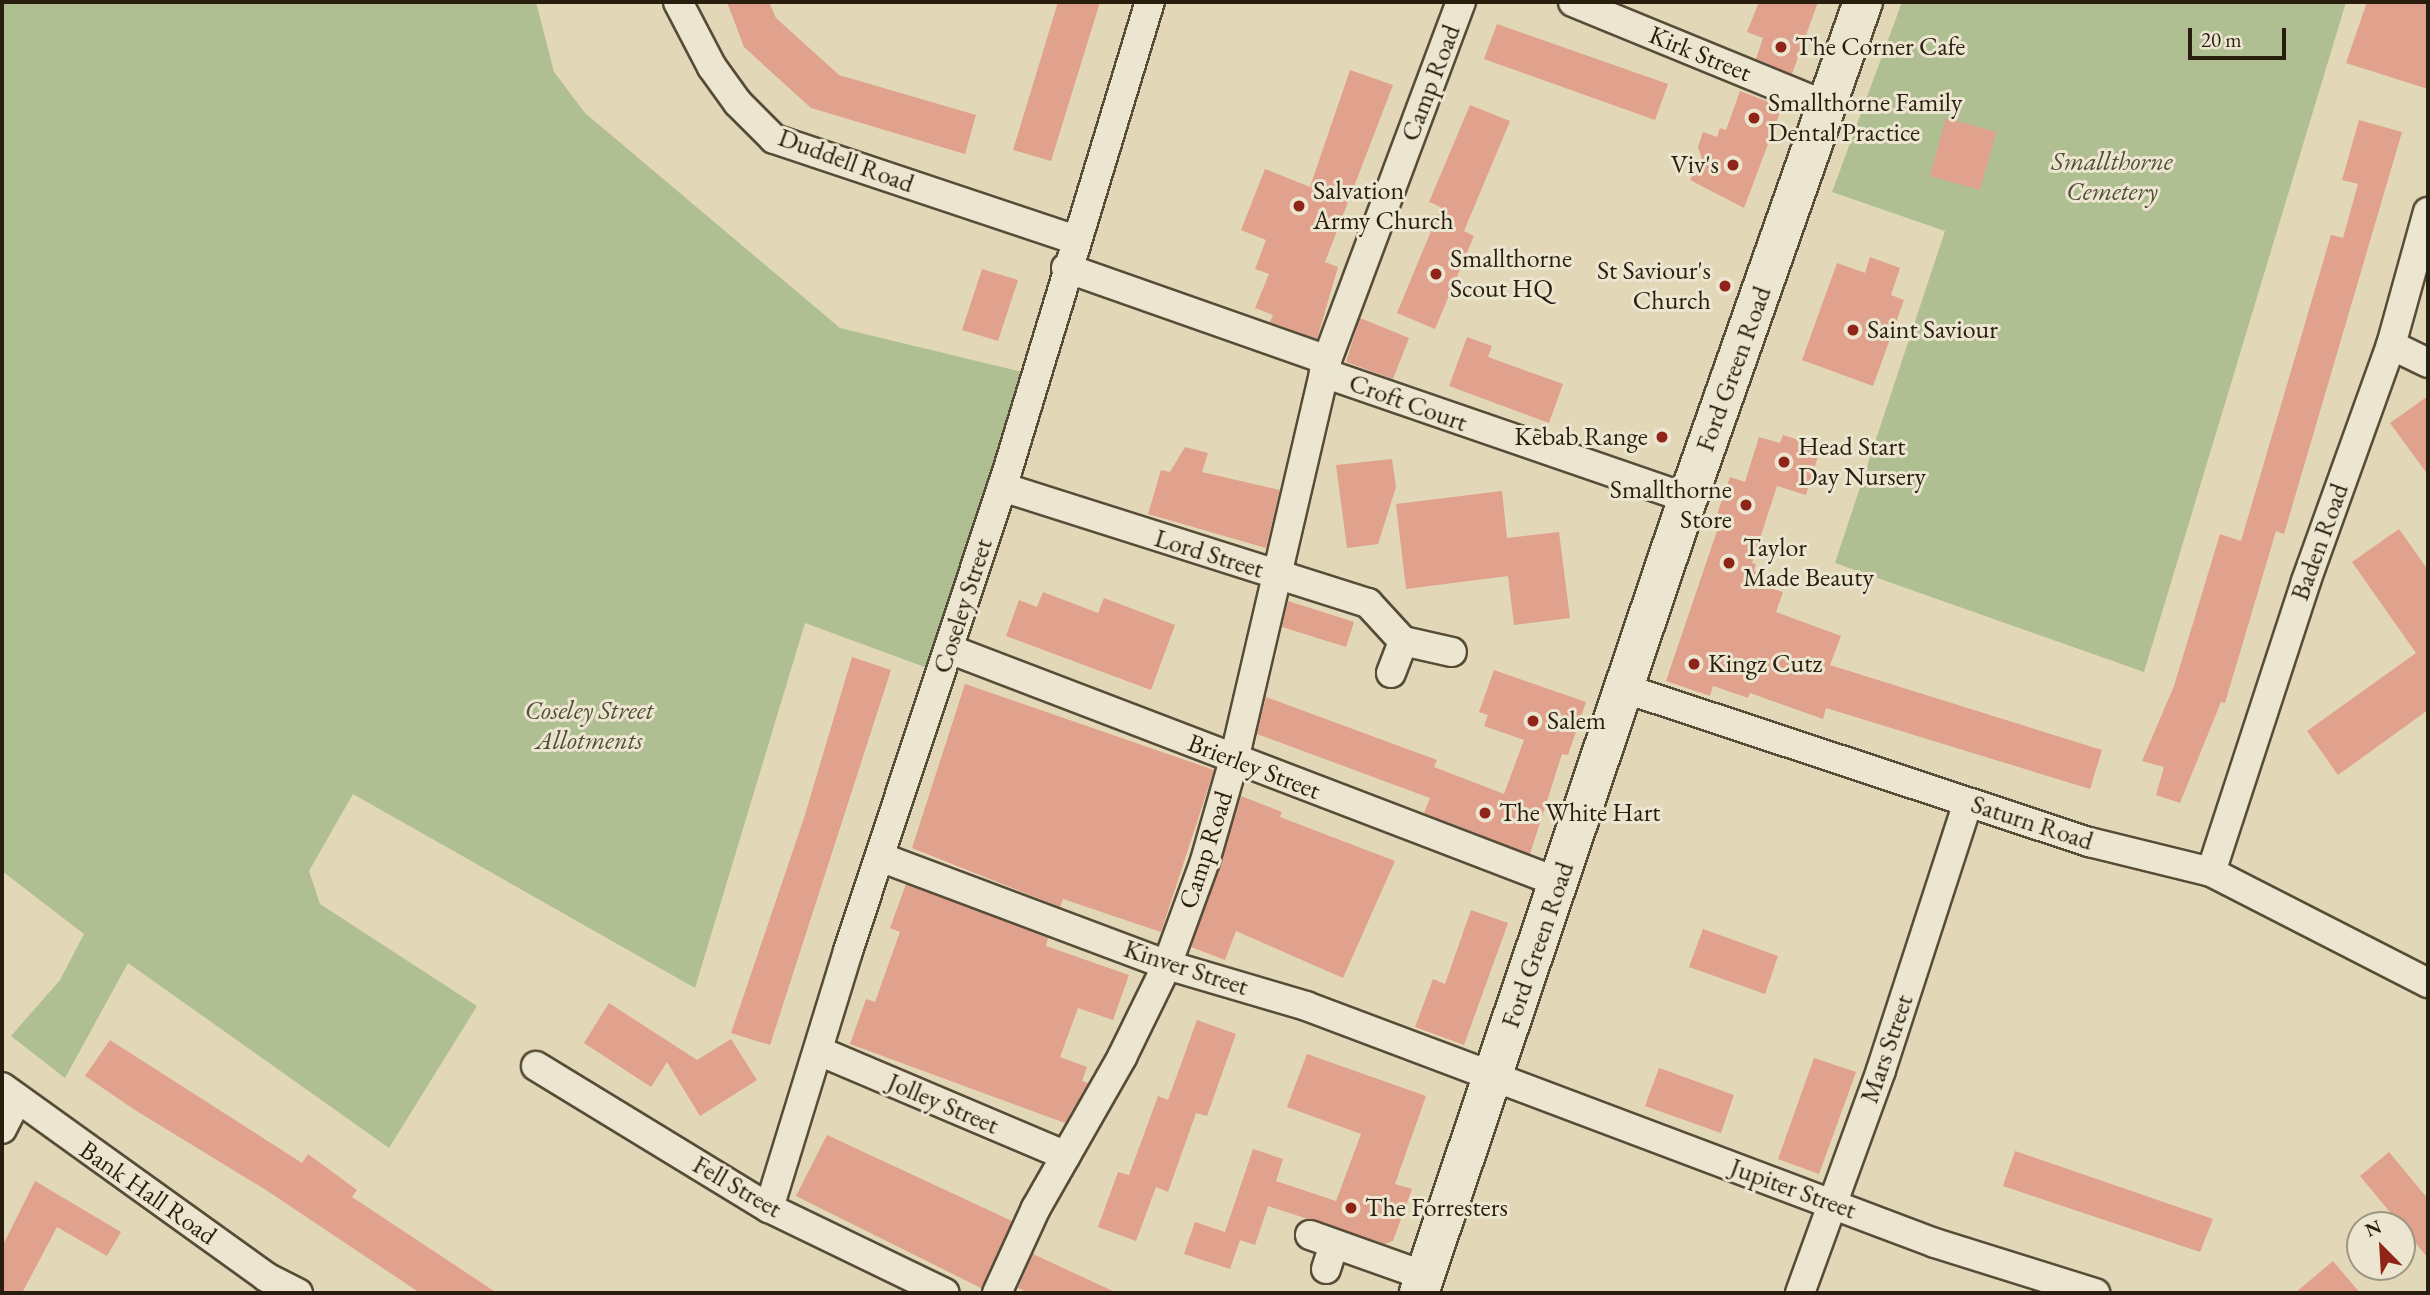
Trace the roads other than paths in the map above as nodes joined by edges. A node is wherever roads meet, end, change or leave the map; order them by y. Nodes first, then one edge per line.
1 (678, 2) edge
2 (1150, 2) edge
3 (1461, 2) edge
4 (1573, 2) edge
5 (1863, 2) edge
6 (1826, 106) junction
7 (2428, 212) edge
8 (1076, 240) junction
9 (1066, 268) junction
10 (2391, 345) junction
11 (2428, 363) edge
12 (1325, 366) junction
13 (1002, 487) junction
14 (1688, 498) junction
15 (1278, 576) junction
16 (1403, 641) junction
17 (949, 649) junction
18 (1452, 652) dead end
19 (1391, 673) dead end
20 (1623, 688) junction
21 (1234, 760) junction
22 (1968, 803) junction
23 (880, 857) junction
24 (2211, 872) junction
25 (1560, 883) junction
26 (1167, 965) junction
27 (2428, 983) edge
28 (819, 1051) junction
29 (536, 1066) dead end
30 (1494, 1076) junction
31 (9, 1094) edge
32 (2, 1129) edge
33 (1066, 1156) junction
34 (1834, 1203) junction
35 (769, 1208) junction
36 (1323, 1250) dead end
37 (261, 1285) edge
38 (1422, 1285) edge
39 (298, 1293) edge
40 (945, 1293) edge
41 (998, 1293) edge
42 (1800, 1293) edge
43 (2095, 1293) edge

1 - 8 street, Duddell Road
2 - 8 street, Coseley Street
3 - 12 street, Camp Road
4 - 6 street, Kirk Street
5 - 6 main road, Ford Green Road
6 - 14 main road, Ford Green Road
7 - 10 street, Baden Road
8 - 9 street, Coseley Street
9 - 12 street, Croft Court
9 - 13 street, Coseley Street
10 - 11 street
10 - 24 street, Baden Road
12 - 14 street, Croft Court
12 - 15 street, Camp Road
13 - 15 street, Lord Street
13 - 17 street, Coseley Street
14 - 20 main road, Ford Green Road
15 - 16 street, Lord Street
15 - 21 street, Camp Road
16 - 18 street
16 - 19 street
17 - 21 street, Brierley Street
17 - 23 street, Coseley Street
20 - 22 street, Saturn Road
20 - 25 main road, Ford Green Road
21 - 25 street, Brierley Street
21 - 26 street, Camp Road
22 - 24 street, Saturn Road
22 - 34 street, Mars Street
23 - 26 street, Kinver Street
23 - 28 street, Coseley Street
24 - 27 street, Saturn Road
25 - 30 main road, Ford Green Road
26 - 30 street, Kinver Street
26 - 33 street, Camp Road
28 - 33 street, Jolley Street
28 - 35 street, Coseley Street
29 - 35 street, Fell Street
30 - 34 street, Jupiter Street
30 - 38 main road, Ford Green Road
31 - 32 street
31 - 37 street, Bank Hall Road
33 - 41 street, Camp Road
34 - 42 street, Mars Street
34 - 43 street, Jupiter Street
35 - 40 street, Fell Street
36 - 38 street
37 - 39 street, Bank Hall Road

